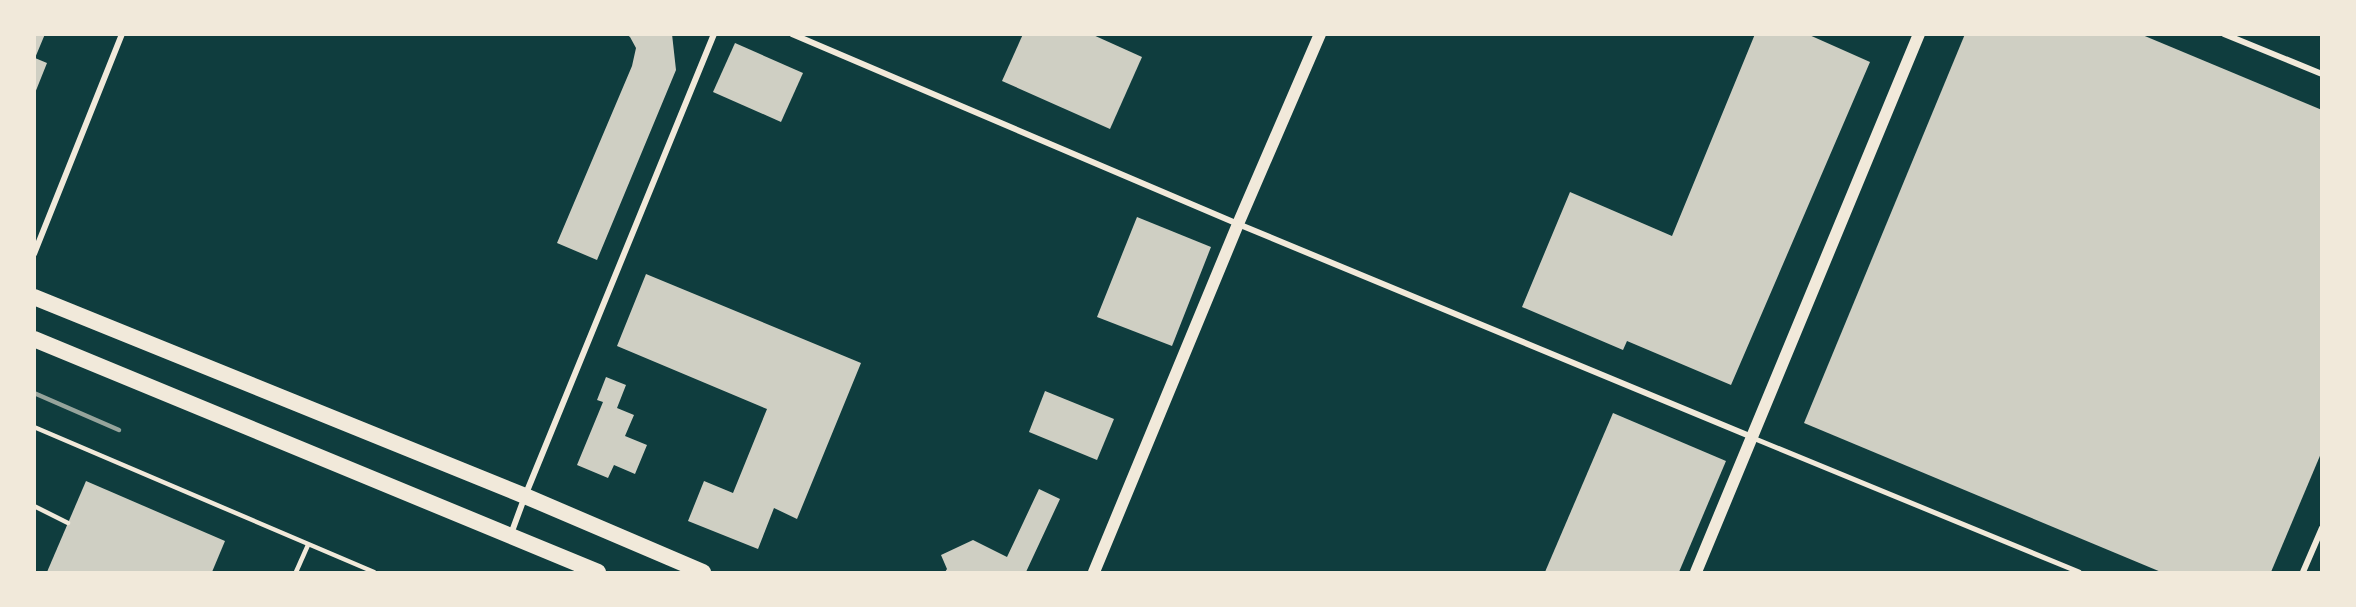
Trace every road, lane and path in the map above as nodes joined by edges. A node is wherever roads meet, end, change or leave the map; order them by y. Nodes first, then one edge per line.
1 (122, 34) edge
2 (714, 34) edge
3 (792, 34) edge
4 (1320, 34) edge
5 (1919, 34) edge
6 (2224, 34) edge
7 (2322, 74) edge
8 (1238, 224) junction
9 (34, 254) edge
10 (34, 297) edge
11 (34, 339) edge
12 (34, 427) edge
13 (1752, 438) junction
14 (525, 496) junction
15 (34, 506) edge
16 (68, 523) dead end
17 (2322, 528) edge
18 (511, 535) junction
19 (308, 545) junction
20 (296, 573) edge
21 (374, 573) edge
22 (598, 573) edge
23 (703, 573) edge
24 (1094, 573) edge
25 (1696, 573) edge
26 (2079, 573) edge
27 (2303, 573) edge

1 - 9 street
2 - 14 street
3 - 8 street
4 - 8 main road
5 - 13 main road
6 - 7 street
8 - 13 street
8 - 24 main road
10 - 14 highway
11 - 18 highway
12 - 19 lane
13 - 25 main road
13 - 26 street
14 - 18 street
14 - 23 highway
15 - 16 lane
17 - 27 street
18 - 22 highway
19 - 20 lane
19 - 21 lane

